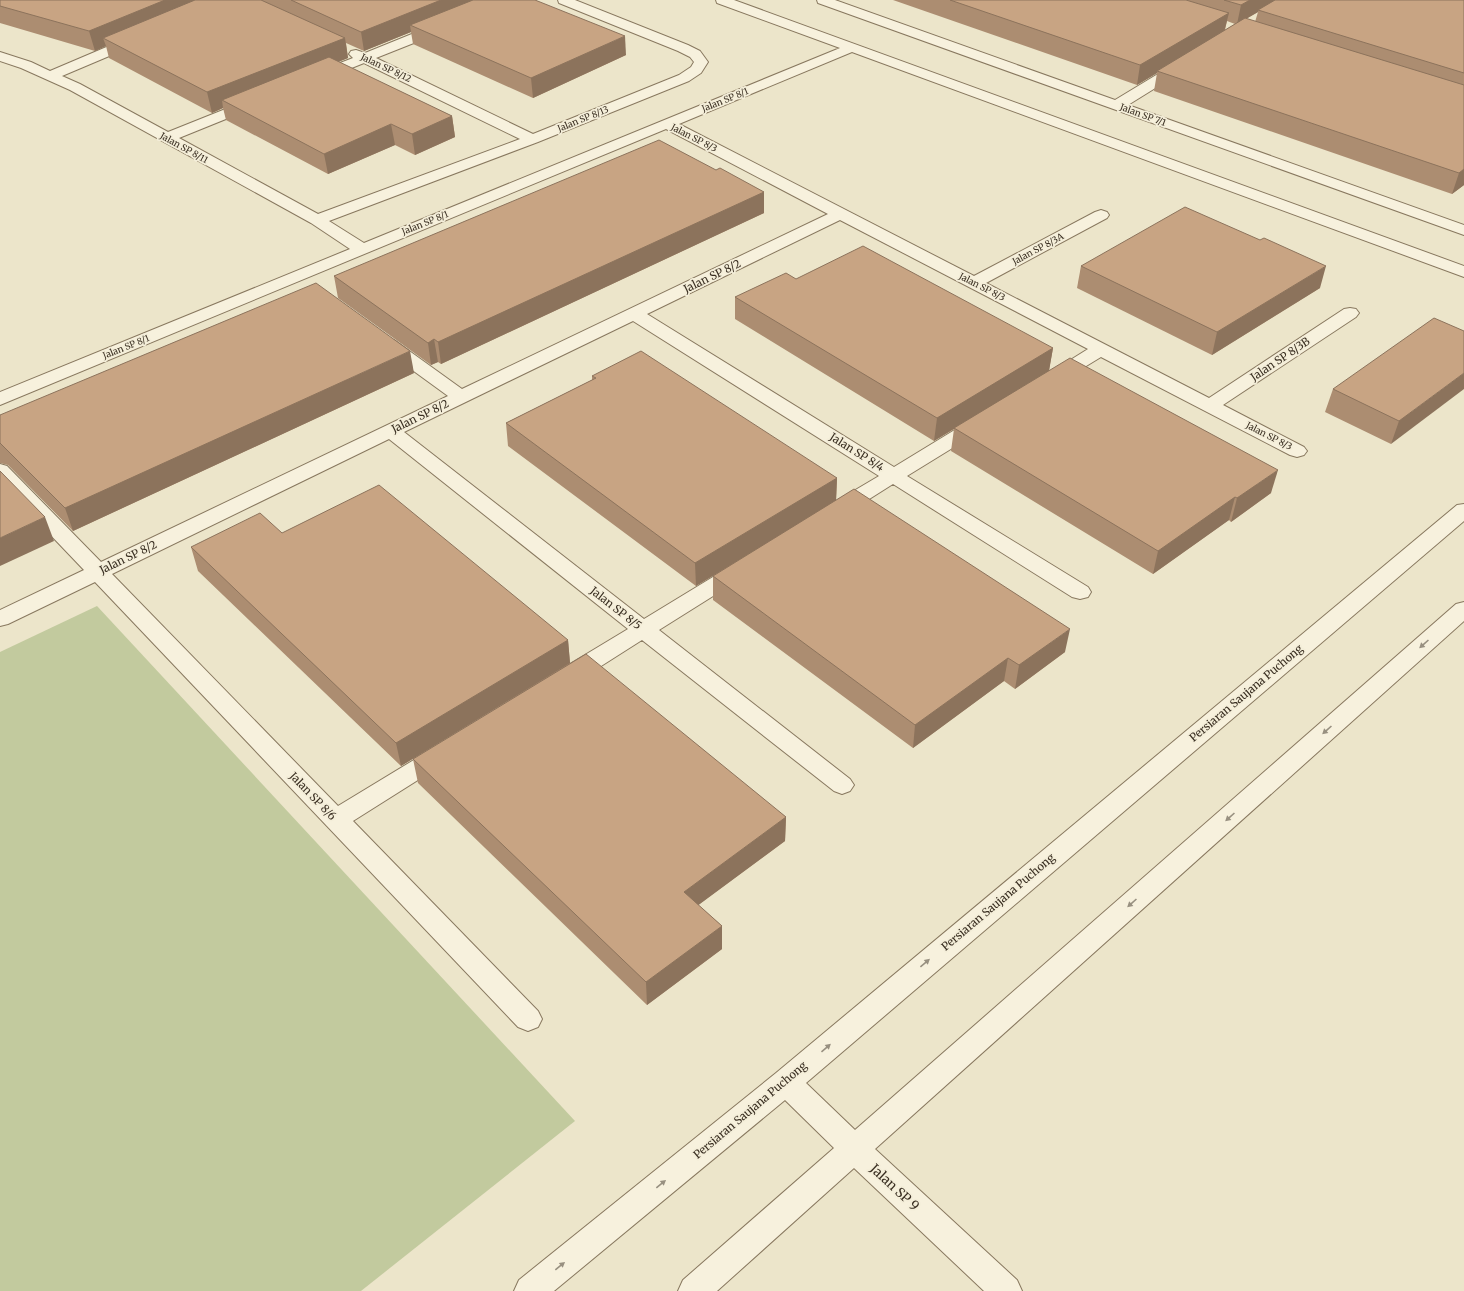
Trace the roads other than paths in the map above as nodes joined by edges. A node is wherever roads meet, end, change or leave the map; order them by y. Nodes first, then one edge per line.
1 (564, 0) edge
2 (722, 0) edge
3 (823, 0) edge
4 (865, 3) dead end
5 (851, 10) junction
6 (450, 23) edge
7 (144, 36) edge
8 (343, 48) edge
9 (851, 48) junction
10 (0, 56) edge
11 (364, 58) junction
12 (1192, 60) edge
13 (50, 76) junction
14 (306, 82) edge
15 (269, 97) edge
16 (1117, 105) junction
17 (666, 124) junction
18 (166, 138) junction
19 (533, 139) junction
20 (841, 214) junction
21 (1101, 215) dead end
22 (317, 220) junction
23 (1464, 230) edge
24 (362, 250) junction
25 (1464, 272) edge
26 (974, 283) junction
27 (1350, 312) dead end
28 (634, 314) junction
29 (378, 337) edge
30 (1100, 349) junction
31 (1040, 386) edge
32 (461, 397) junction
33 (0, 399) edge
34 (1210, 406) junction
35 (994, 414) edge
36 (390, 431) junction
37 (1297, 451) dead end
38 (0, 470) edge
39 (894, 475) junction
40 (1464, 510) edge
41 (819, 521) edge
42 (758, 559) edge
43 (98, 572) junction
44 (1080, 592) dead end
45 (0, 619) edge
46 (1458, 622) edge
47 (643, 630) junction
48 (549, 687) edge
49 (456, 745) edge
50 (842, 785) dead end
51 (335, 820) junction
52 (528, 1019) dead end
53 (786, 1082) junction
54 (855, 1149) junction
55 (530, 1291) edge
56 (694, 1291) edge
57 (1006, 1291) edge

1 - 19 street, Jalan SP 8/13
2 - 9 street
3 - 5 street, Jalan SP 7/1
4 - 5 street
5 - 16 street, Jalan SP 7/1
6 - 11 street
7 - 13 street
8 - 11 street, Jalan SP 8/12
9 - 17 street, Jalan SP 8/1
9 - 25 street
10 - 13 street, Jalan SP 8/11
11 - 14 street
11 - 19 street, Jalan SP 8/12
12 - 16 street
13 - 18 street, Jalan SP 8/11
15 - 18 street
16 - 23 street, Jalan SP 7/1
17 - 20 street, Jalan SP 8/3
17 - 24 street, Jalan SP 8/1
18 - 22 street, Jalan SP 8/11
19 - 22 street, Jalan SP 8/13
20 - 26 street, Jalan SP 8/3
20 - 28 street, Jalan SP 8/2
21 - 26 street, Jalan SP 8/3A
22 - 24 street, Jalan SP 8/11
24 - 33 street, Jalan SP 8/1
26 - 30 street, Jalan SP 8/3
27 - 34 street, Jalan SP 8/3B
28 - 32 street, Jalan SP 8/2
28 - 39 street, Jalan SP 8/4
29 - 32 street
30 - 31 street
30 - 34 street, Jalan SP 8/3
32 - 36 street, Jalan SP 8/2
34 - 37 street, Jalan SP 8/3
35 - 39 street
36 - 43 street, Jalan SP 8/2
36 - 47 street, Jalan SP 8/5
38 - 43 street, Jalan SP 8/6
39 - 41 street
39 - 44 street, Jalan SP 8/4
53 -> 40 street, Persiaran Saujana Puchong
42 - 47 street
43 - 45 street, Jalan SP 8/2
43 - 51 street, Jalan SP 8/6
46 -> 54 street
47 - 48 street
47 - 50 street, Jalan SP 8/5
49 - 51 street
51 - 52 street, Jalan SP 8/6
53 - 54 street, Jalan SP 9
55 -> 53 street, Persiaran Saujana Puchong
54 - 56 street
54 - 57 street, Jalan SP 9

